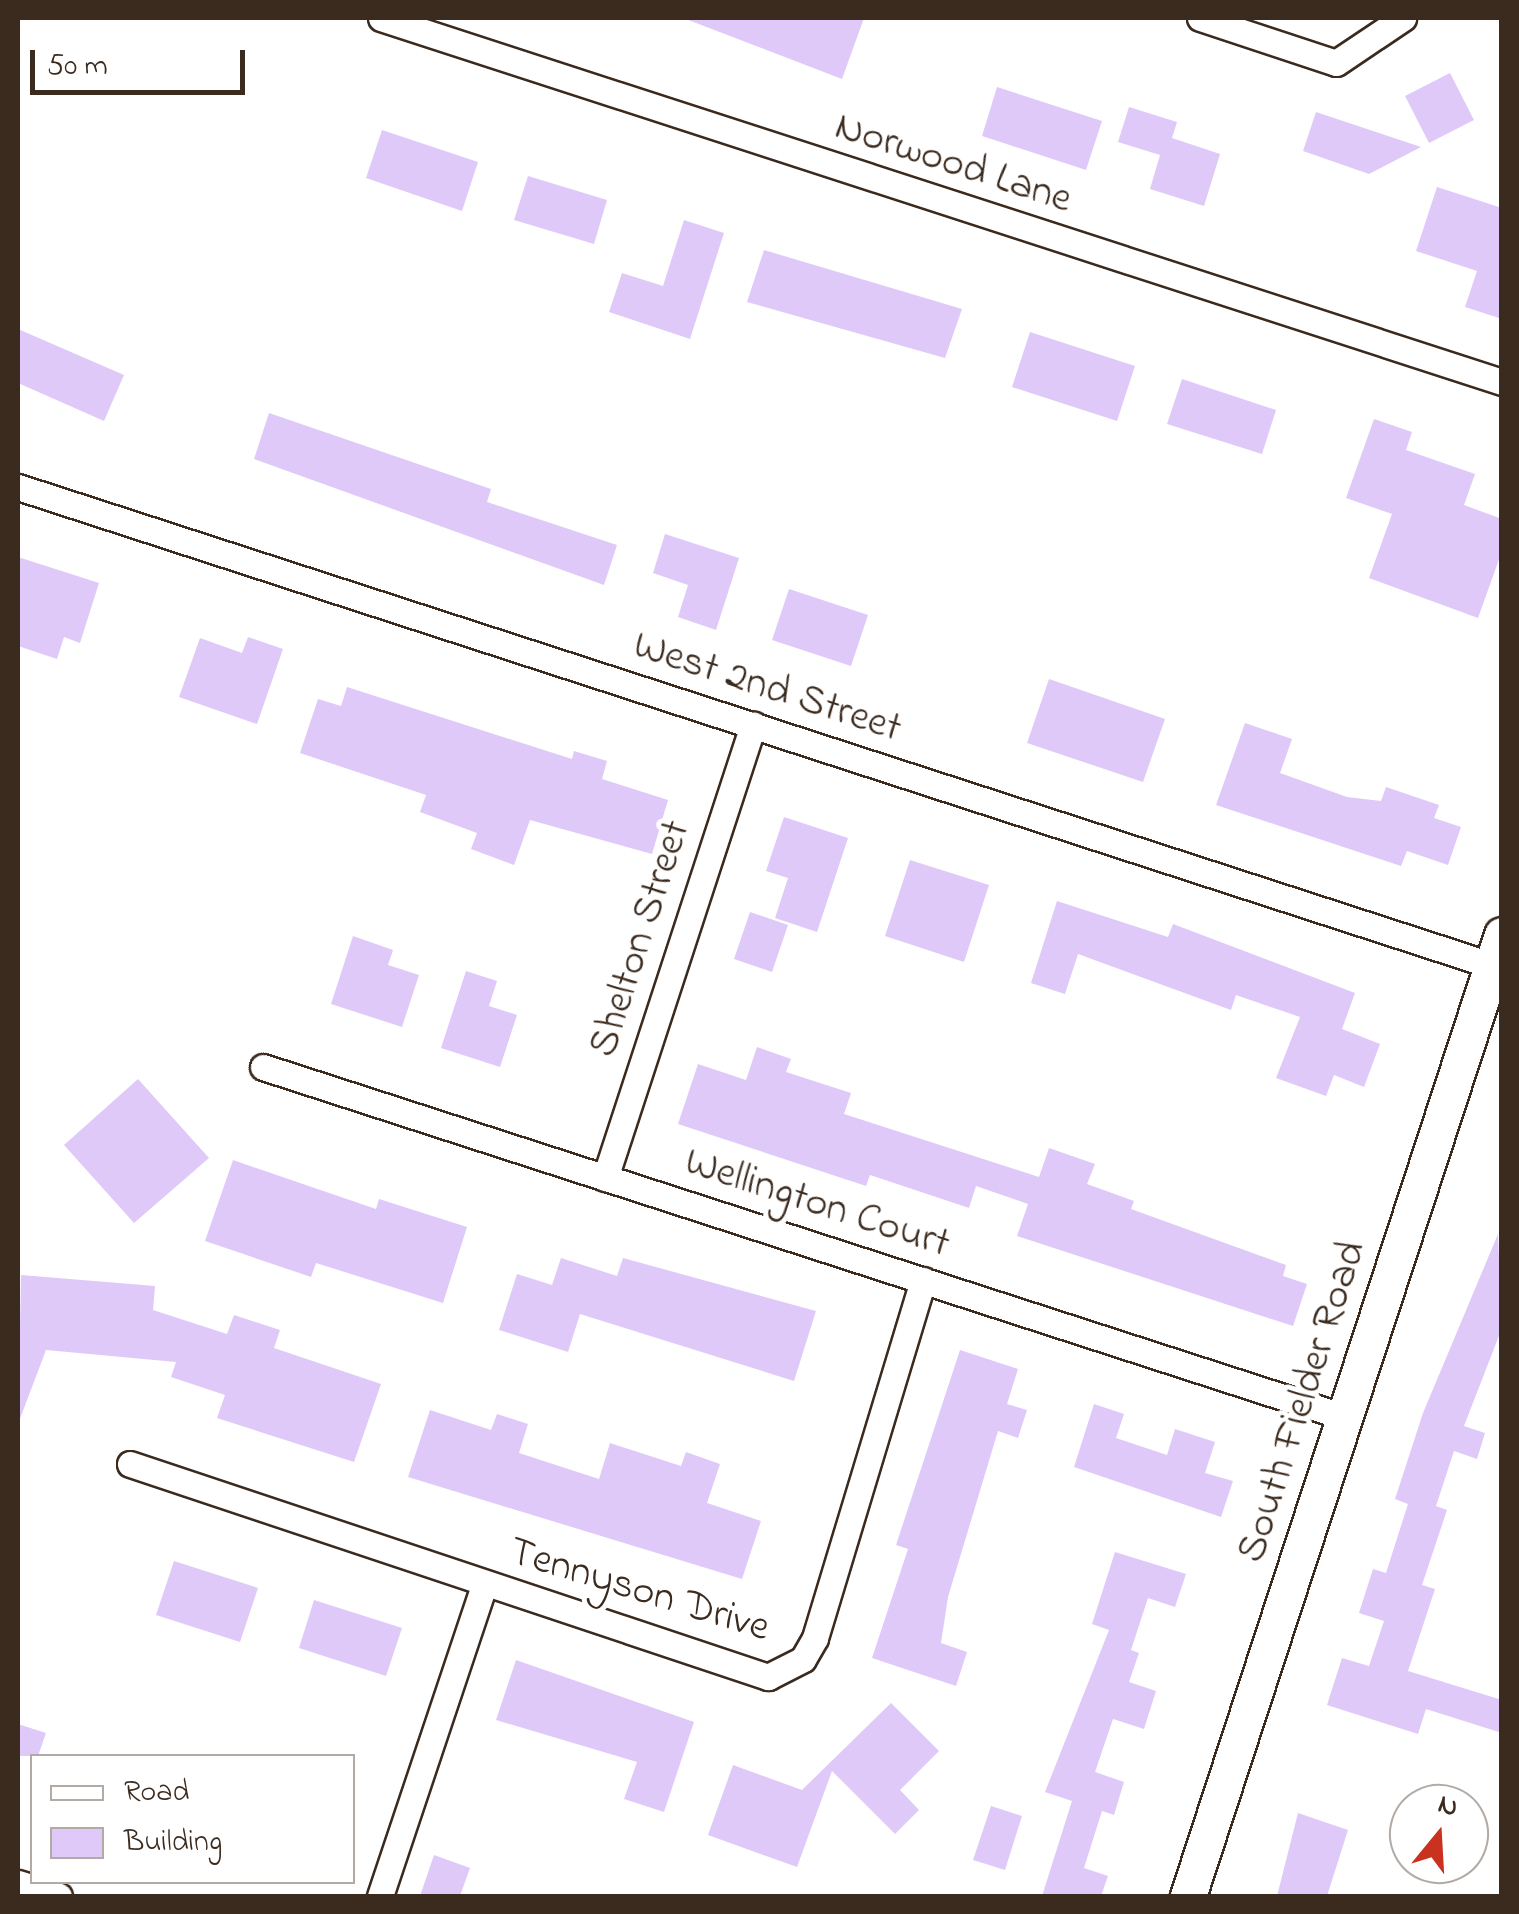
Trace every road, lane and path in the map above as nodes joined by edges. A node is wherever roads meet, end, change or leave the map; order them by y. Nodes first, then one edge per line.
1 (381, 18) edge
2 (1200, 18) edge
3 (1403, 18) edge
4 (1502, 382) edge
5 (18, 487) edge
6 (753, 725) junction
7 (1496, 950) edge
8 (264, 1067) dead end
9 (605, 1178) junction
10 (923, 1280) junction
11 (1345, 1417) junction
12 (130, 1464) dead end
13 (484, 1585) junction
14 (18, 1883) edge
15 (60, 1896) edge
16 (380, 1896) edge
17 (1188, 1896) edge

1 - 4 street, Norwood Lane
2 - 3 street
5 - 6 street, West 2nd Street
6 - 7 street, West 2nd Street
6 - 9 street, Shelton Street
7 - 11 main road, South Fielder Road
8 - 9 street, Wellington Court
9 - 10 street, Wellington Court
10 - 11 street, Wellington Court
10 - 13 street, Tennyson Drive
11 - 17 main road, South Fielder Road
12 - 13 street, Tennyson Drive
13 - 16 street
14 - 15 street

